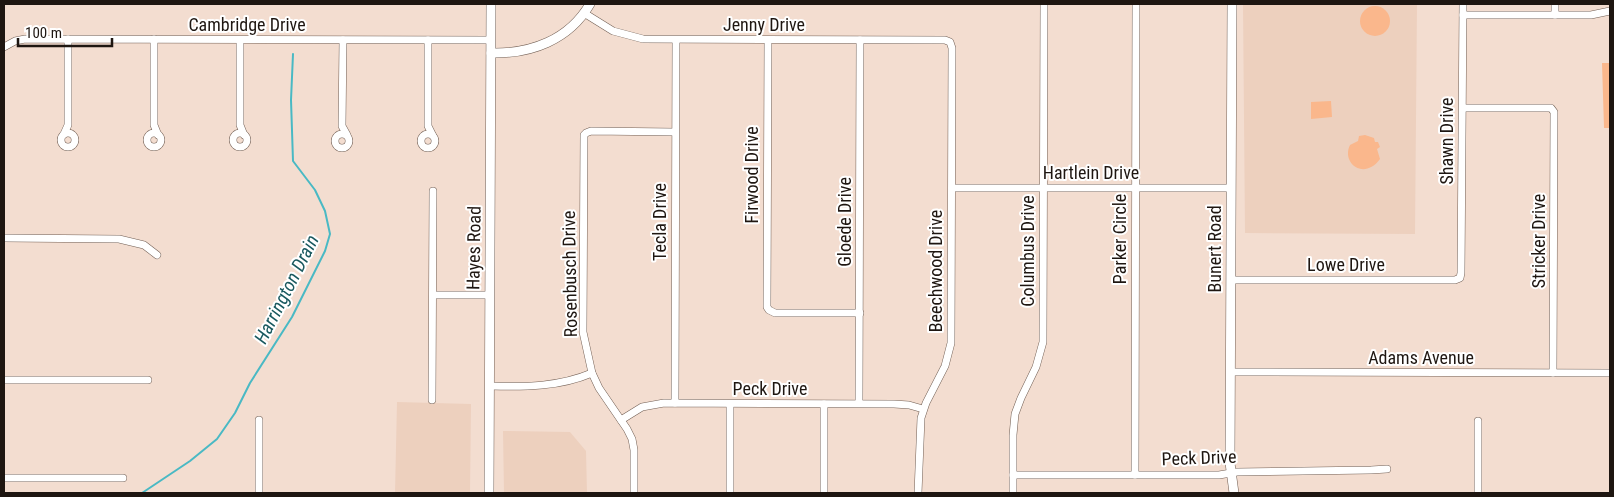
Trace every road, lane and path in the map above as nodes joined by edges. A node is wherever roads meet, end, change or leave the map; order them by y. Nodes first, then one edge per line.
1 (491, 4) edge
2 (590, 4) edge
3 (1044, 4) edge
4 (1136, 4) edge
5 (1232, 4) edge
6 (1463, 4) edge
7 (1555, 4) edge
8 (1610, 11) edge
9 (584, 13) junction
10 (1463, 15) junction
11 (1555, 16) junction
12 (68, 39) junction
13 (154, 39) junction
14 (240, 40) junction
15 (343, 40) junction
16 (428, 40) junction
17 (491, 40) junction
18 (676, 40) junction
19 (768, 40) junction
20 (860, 40) junction
21 (950, 42) joint
22 (4, 47) edge
23 (491, 53) junction
24 (1463, 108) junction
25 (68, 125) junction
26 (154, 125) junction
27 (240, 125) junction
28 (342, 126) junction
29 (428, 126) junction
30 (675, 132) junction
31 (64, 134) junction
32 (150, 134) junction
33 (236, 134) junction
34 (73, 135) junction
35 (158, 135) junction
36 (244, 135) junction
37 (338, 135) junction
38 (424, 135) junction
39 (347, 136) junction
40 (433, 136) junction
41 (952, 188) junction
42 (1044, 188) junction
43 (1135, 188) junction
44 (1231, 188) junction
45 (433, 191) dead end
46 (4, 238) edge
47 (157, 255) dead end
48 (1460, 278) joint
49 (1231, 280) junction
50 (433, 295) junction
51 (490, 296) junction
52 (860, 313) junction
53 (1231, 372) junction
54 (592, 373) junction
55 (1554, 373) junction
56 (1610, 373) edge
57 (4, 380) edge
58 (148, 380) dead end
59 (490, 386) junction
60 (432, 400) dead end
61 (675, 404) junction
62 (730, 404) junction
63 (824, 404) junction
64 (859, 404) junction
65 (923, 410) junction
66 (260, 420) dead end
67 (621, 420) junction
68 (1478, 421) dead end
69 (1387, 469) dead end
70 (1231, 473) junction
71 (1013, 475) junction
72 (1135, 475) junction
73 (4, 478) edge
74 (123, 478) dead end
75 (259, 493) edge
76 (489, 493) edge
77 (634, 493) edge
78 (730, 493) edge
79 (824, 493) edge
80 (918, 493) edge
81 (1013, 493) edge
82 (1234, 493) edge
83 (1478, 493) edge

1 - 17 street, Hayes Road
2 - 9 street
3 - 42 street, Columbus Drive
4 - 43 street, Parker Circle
5 - 44 street, Bunert Road
6 - 10 street, Shawn Drive
7 - 11 street
8 - 11 street
9 - 18 street, Jenny Drive
9 - 23 street
10 - 11 street
10 - 24 street, Shawn Drive
12 - 13 street, Cambridge Drive
12 - 22 street, Cambridge Drive
12 - 25 street
13 - 14 street, Cambridge Drive
13 - 26 street
14 - 15 street, Cambridge Drive
14 - 27 street
15 - 16 street, Cambridge Drive
15 - 28 street
16 - 17 street, Cambridge Drive
16 - 29 street
17 - 23 street, Hayes Road
18 - 19 street, Jenny Drive
18 - 30 street, Tecla Drive
19 - 20 street, Jenny Drive
19 - 52 street, Firwood Drive
20 - 21 street, Jenny Drive
20 - 52 street, Gloede Drive
21 - 41 street, Beechwood Drive
23 - 51 street, Hayes Road
24 - 48 street, Shawn Drive
24 - 55 street, Stricker Drive
25 - 31 street
25 - 34 street
26 - 32 street
26 - 35 street
27 - 33 street
27 - 36 street
28 - 37 street
28 - 39 street
29 - 38 street
29 - 40 street
30 - 54 street, Rosenbusch Drive
30 - 61 street, Tecla Drive
31 - 34 street
31 - 34 street
32 - 35 street
32 - 35 street
33 - 36 street
33 - 36 street
37 - 39 street
37 - 39 street
38 - 40 street
38 - 40 street
41 - 42 street, Hartlein Drive
41 - 65 street, Beechwood Drive
42 - 43 street, Hartlein Drive
42 - 71 street, Columbus Drive
43 - 44 street, Hartlein Drive
43 - 72 street, Parker Circle
44 - 49 street, Bunert Road
45 - 50 street
46 - 47 street
48 - 49 street, Lowe Drive
49 - 53 street, Bunert Road
50 - 51 street
50 - 60 street
51 - 59 street, Hayes Road
52 - 64 street, Gloede Drive
53 - 55 street, Adams Avenue
53 - 70 street, Bunert Road
54 - 59 street
54 - 67 street, Rosenbusch Drive
55 - 56 street, Adams Avenue
57 - 58 street
59 - 76 street, Hayes Road
61 - 62 street, Peck Drive
61 - 67 street, Peck Drive
62 - 63 street, Peck Drive
62 - 78 street
63 - 64 street, Peck Drive
63 - 79 street
64 - 65 street, Peck Drive
65 - 80 street, Beechwood Drive
66 - 75 street
67 - 77 street, Rosenbusch Drive
68 - 83 street
69 - 70 street, Peck Drive
70 - 72 street, Peck Drive
70 - 82 street, Bunert Road
71 - 72 street, Peck Drive
71 - 81 street, Columbus Drive
73 - 74 street

